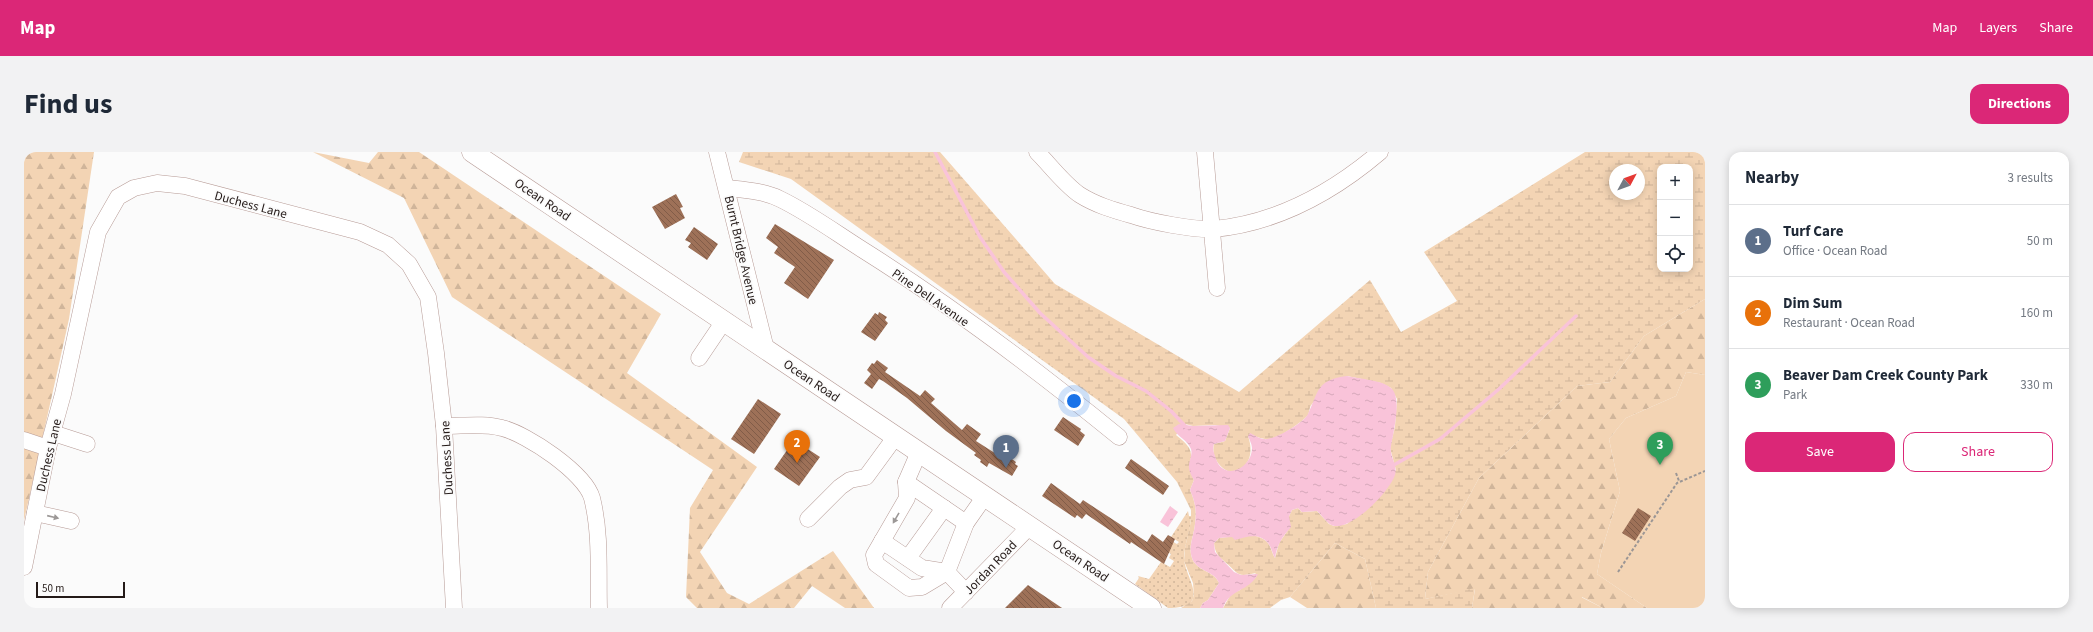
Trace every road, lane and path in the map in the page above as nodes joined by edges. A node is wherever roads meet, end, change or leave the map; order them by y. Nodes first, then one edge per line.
1 (472, 152) edge
2 (717, 152) edge
3 (1037, 152) edge
4 (1206, 152) edge
5 (1380, 152) edge
6 (727, 188) junction
7 (1213, 229) junction
8 (1217, 288) dead end
9 (724, 321) junction
10 (766, 349) junction
11 (699, 358) dead end
12 (444, 426) junction
13 (53, 433) junction
14 (896, 436) junction
15 (1119, 437) dead end
16 (24, 440) edge
17 (87, 444) dead end
18 (48, 448) junction
19 (919, 452) junction
20 (1705, 471) edge
21 (1676, 473) dead end
22 (1679, 481) junction
23 (906, 482) junction
24 (985, 496) junction
25 (944, 508) junction
26 (35, 513) junction
27 (808, 519) dead end
28 (71, 521) dead end
29 (966, 523) junction
30 (1030, 526) junction
31 (882, 541) junction
32 (908, 558) junction
33 (24, 567) edge
34 (947, 572) junction
35 (1618, 572) dead end
36 (966, 592) junction
37 (454, 608) edge
38 (599, 608) edge
39 (950, 608) edge
40 (1151, 608) edge

1 - 9 main road, Ocean Road
2 - 6 street, Burnt Bridge Avenue
3 - 7 street
4 - 7 street
5 - 7 street
6 - 10 street, Burnt Bridge Avenue
6 - 15 street, Pine Dell Avenue
7 - 8 street
9 - 10 main road, Ocean Road
9 - 11 street
10 - 14 main road, Ocean Road
12 - 13 street, Duchess Lane
12 - 37 street, Duchess Lane
12 - 38 street
13 - 17 street
13 - 18 street, Duchess Lane
14 - 19 main road, Ocean Road
14 - 27 street
16 - 18 street
18 - 26 street, Duchess Lane
19 - 23 street
19 - 24 main road, Ocean Road
20 - 22 path
21 - 22 path
22 - 35 path
23 - 25 street
23 -> 31 street
24 - 29 street
24 - 30 main road, Ocean Road
25 - 29 street
25 - 32 street
26 -> 28 street
26 - 33 street, Duchess Lane
29 - 34 street
30 - 36 street, Jordan Road
30 - 40 main road, Ocean Road
31 - 32 street
31 - 34 street
32 - 34 street
34 - 36 street
36 - 39 street, Jordan Road

